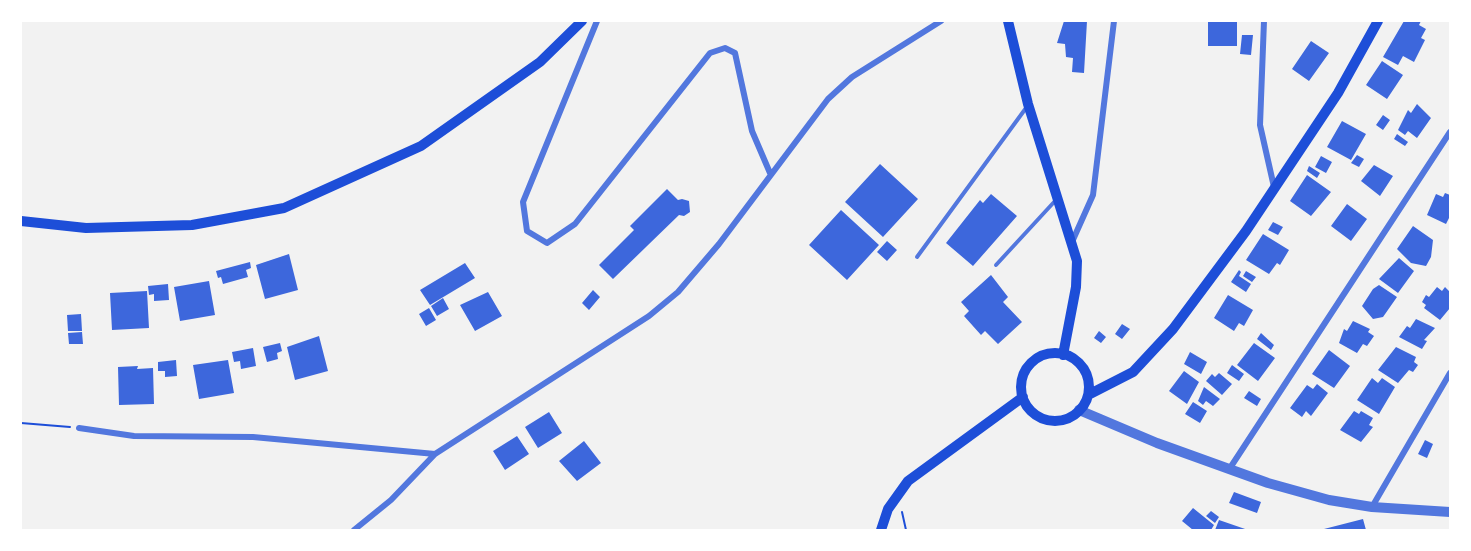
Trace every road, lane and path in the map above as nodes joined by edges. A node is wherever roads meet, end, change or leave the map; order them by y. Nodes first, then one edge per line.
1 (582, 21) edge
2 (597, 21) edge
3 (940, 21) edge
4 (1008, 21) edge
5 (1114, 21) edge
6 (1264, 21) edge
7 (1378, 21) edge
8 (1028, 105) junction
9 (1450, 132) edge
10 (770, 173) junction
11 (1274, 187) junction
12 (1056, 200) junction
13 (21, 221) edge
14 (1072, 242) junction
15 (917, 258) dead end
16 (996, 265) dead end
17 (1063, 355) junction
18 (1450, 372) edge
19 (1088, 395) junction
20 (1023, 397) junction
21 (1079, 410) junction
22 (21, 423) edge
23 (79, 428) joint
24 (435, 454) junction
25 (1230, 468) junction
26 (1372, 507) junction
27 (1450, 512) edge
28 (354, 530) edge
29 (881, 530) edge

1 - 13 main road
2 - 10 street
3 - 10 street
4 - 8 main road
5 - 14 street
6 - 11 street
7 - 11 main road
8 - 12 main road
8 - 15 lane
9 - 25 street
10 - 24 street
11 - 19 main road
12 - 14 main road
12 - 16 lane
14 - 17 main road
17 - 19 main road
17 - 20 main road
18 - 26 street
19 - 21 main road
20 - 21 main road
20 - 29 main road
21 - 25 street
22 - 23 path
23 - 24 street
24 - 28 street
25 - 26 street
26 - 27 street

